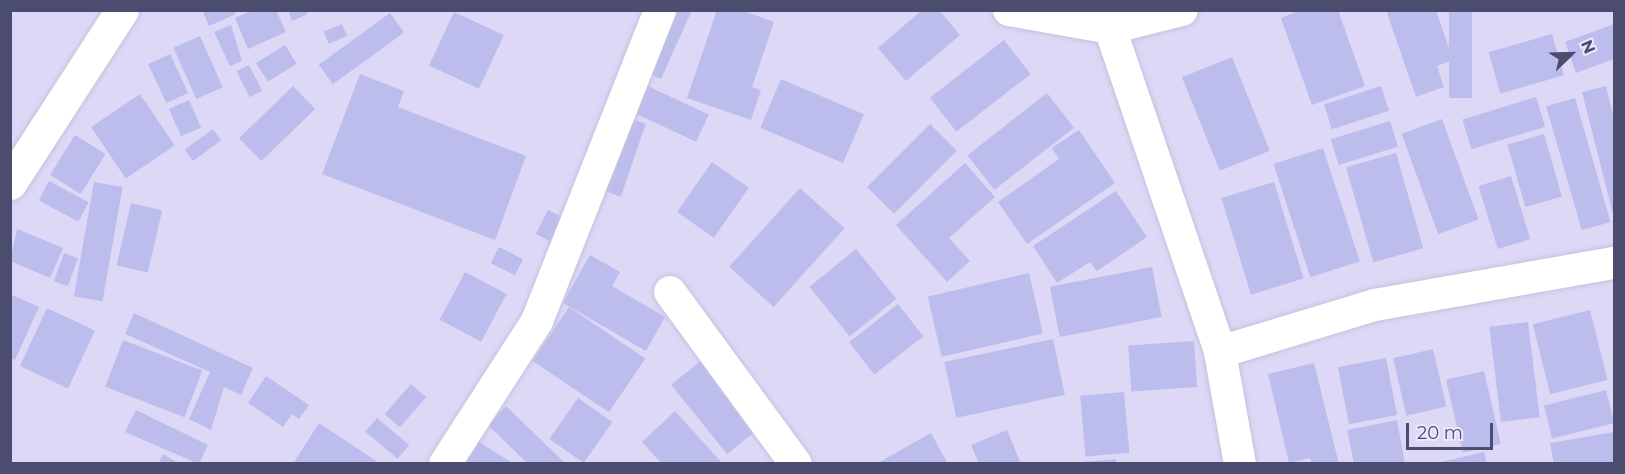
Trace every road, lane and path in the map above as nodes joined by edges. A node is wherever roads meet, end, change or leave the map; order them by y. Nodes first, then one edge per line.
1 (122, 10) edge
2 (660, 10) edge
3 (1009, 10) edge
4 (1182, 10) edge
5 (1110, 19) edge
6 (10, 183) edge
7 (1614, 263) edge
8 (670, 292) dead end
9 (1220, 352) junction
10 (787, 458) edge
11 (445, 464) edge
12 (1240, 464) edge

1 - 6 street
2 - 11 street
3 - 5 street
4 - 5 street
5 - 9 street
7 - 9 street
8 - 10 street
9 - 12 street

